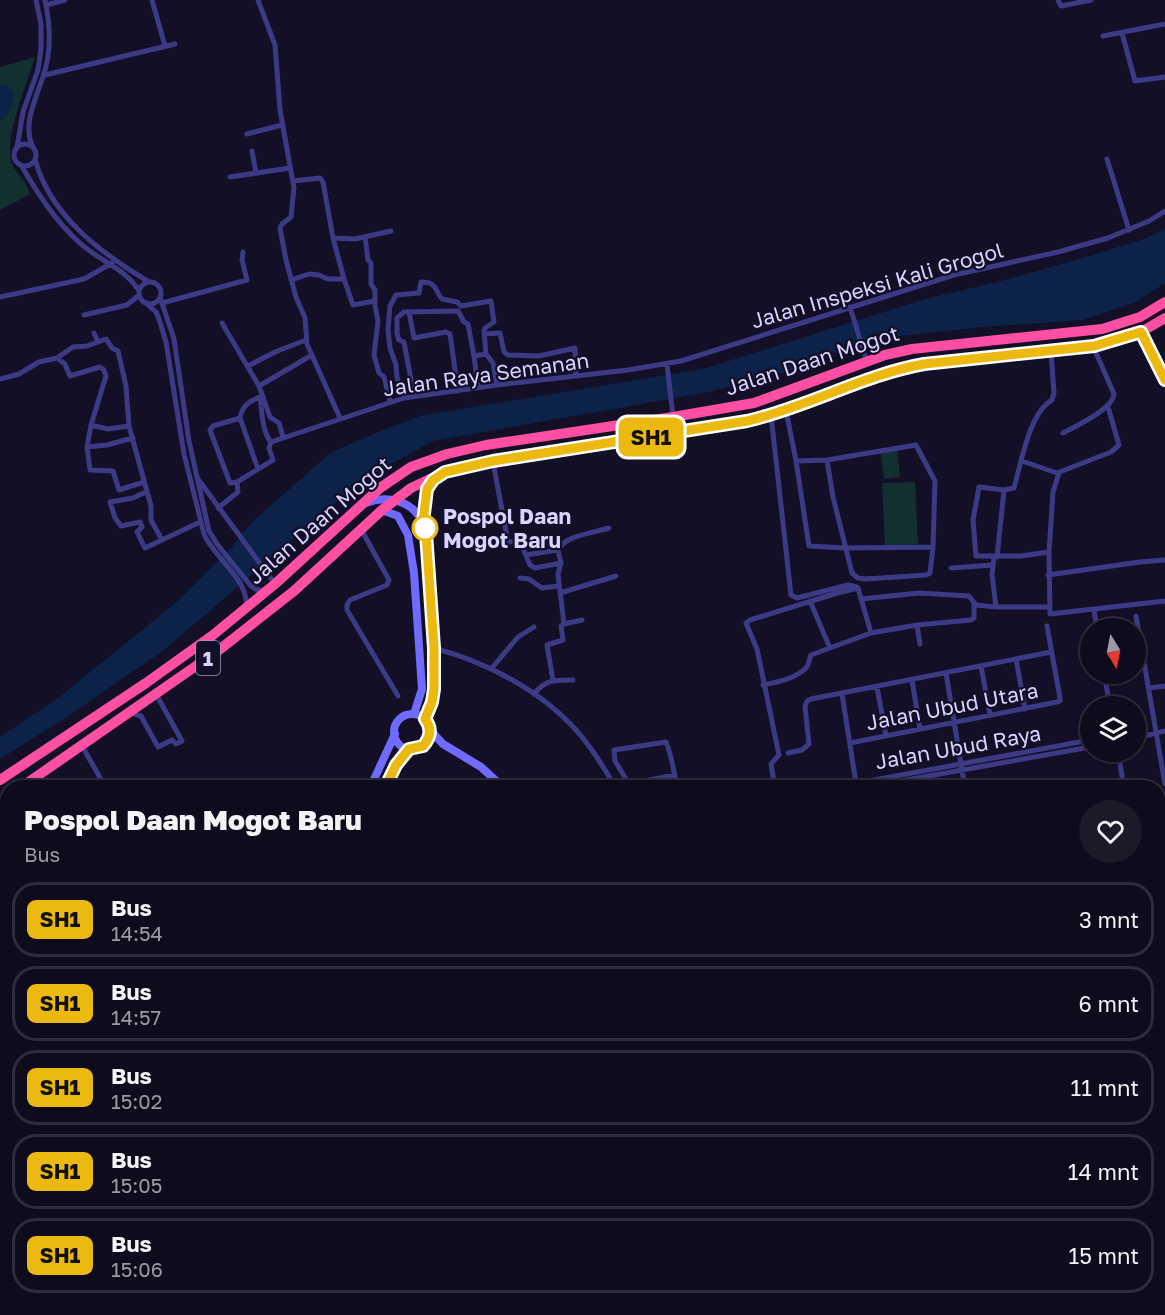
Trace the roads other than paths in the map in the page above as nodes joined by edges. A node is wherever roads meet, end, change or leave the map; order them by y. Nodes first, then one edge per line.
1 (36, 0) edge
2 (65, 0) edge
3 (152, 0) edge
4 (258, 0) edge
5 (1058, 0) edge
6 (1090, 0) edge
7 (45, 3) edge
8 (1165, 24) edge
9 (1122, 33) junction
10 (1103, 36) dead end
11 (175, 44) dead end
12 (165, 46) junction
13 (45, 75) junction
14 (1165, 77) edge
15 (282, 125) junction
16 (247, 134) dead end
17 (17, 147) junction
18 (33, 147) junction
19 (252, 151) dead end
20 (35, 159) junction
21 (1107, 159) dead end
22 (21, 165) junction
23 (290, 168) junction
24 (256, 173) junction
25 (230, 177) dead end
26 (292, 181) junction
27 (1165, 211) edge
28 (1129, 230) junction
29 (391, 231) dead end
30 (365, 237) junction
31 (333, 238) junction
32 (243, 252) dead end
33 (115, 260) junction
34 (110, 265) junction
35 (344, 279) junction
36 (291, 280) junction
37 (149, 282) junction
38 (139, 293) junction
39 (0, 297) edge
40 (161, 300) junction
41 (1165, 302) edge
42 (147, 304) junction
43 (375, 304) junction
44 (390, 306) junction
45 (850, 309) junction
46 (409, 312) junction
47 (1150, 312) junction
48 (84, 315) dead end
49 (1165, 318) edge
50 (222, 323) dead end
51 (1123, 324) junction
52 (1144, 329) junction
53 (94, 333) dead end
54 (484, 334) junction
55 (306, 340) junction
56 (98, 342) junction
57 (1094, 346) junction
58 (1051, 352) junction
59 (486, 354) junction
60 (312, 355) junction
61 (474, 356) junction
62 (57, 358) junction
63 (866, 360) junction
64 (248, 366) junction
65 (667, 367) junction
66 (628, 370) joint
67 (576, 376) junction
68 (0, 380) edge
69 (497, 385) junction
70 (259, 386) junction
71 (478, 388) junction
72 (458, 391) junction
73 (414, 396) junction
74 (261, 397) junction
75 (404, 398) junction
76 (390, 401) junction
77 (1108, 407) junction
78 (786, 410) junction
79 (672, 413) junction
80 (771, 415) junction
81 (240, 418) junction
82 (340, 418) junction
83 (91, 425) junction
84 (129, 426) junction
85 (590, 430) junction
86 (578, 432) junction
87 (1063, 433) dead end
88 (283, 437) junction
89 (133, 438) junction
90 (271, 442) junction
91 (593, 446) junction
92 (87, 447) junction
93 (580, 448) junction
94 (827, 460) junction
95 (493, 461) junction
96 (796, 461) junction
97 (1022, 461) junction
98 (258, 469) junction
99 (1059, 472) junction
100 (441, 474) junction
101 (197, 476) junction
102 (144, 482) junction
103 (237, 482) junction
104 (1004, 490) junction
105 (146, 492) junction
106 (394, 500) junction
107 (362, 504) junction
108 (218, 508) junction
109 (382, 510) junction
110 (200, 522) junction
111 (423, 522) junction
112 (609, 528) dead end
113 (361, 529) junction
114 (162, 540) junction
115 (215, 546) junction
116 (933, 547) junction
117 (845, 548) junction
118 (558, 550) junction
119 (1049, 552) junction
120 (526, 555) junction
121 (995, 557) junction
122 (1165, 560) edge
123 (561, 563) junction
124 (993, 565) junction
125 (951, 568) dead end
126 (429, 571) junction
127 (414, 573) junction
128 (616, 576) dead end
129 (1048, 576) junction
130 (520, 578) dead end
131 (559, 585) junction
132 (271, 588) junction
133 (858, 588) junction
134 (560, 593) junction
135 (861, 599) junction
136 (810, 601) junction
137 (1165, 601) edge
138 (974, 604) junction
139 (996, 607) junction
140 (1049, 607) junction
141 (1094, 610) junction
142 (244, 611) junction
143 (1136, 616) dead end
144 (1095, 618) edge
145 (582, 620) dead end
146 (564, 624) junction
147 (917, 625) junction
148 (1047, 626) dead end
149 (534, 627) dead end
150 (871, 633) junction
151 (920, 644) dead end
152 (434, 648) junction
153 (830, 648) junction
154 (1051, 652) junction
155 (1016, 659) junction
156 (981, 666) junction
157 (491, 669) junction
158 (946, 673) junction
159 (158, 674) junction
160 (553, 680) junction
161 (573, 680) dead end
162 (912, 680) junction
163 (764, 685) junction
164 (1165, 686) edge
165 (140, 687) junction
166 (878, 687) junction
167 (166, 688) junction
168 (1149, 688) junction
169 (534, 694) junction
170 (842, 694) junction
171 (398, 696) dead end
172 (153, 697) junction
173 (1025, 709) junction
174 (131, 713) junction
175 (414, 714) junction
176 (990, 716) junction
177 (425, 719) junction
178 (954, 722) junction
179 (920, 729) junction
180 (430, 730) junction
181 (1165, 731) edge
182 (1156, 733) junction
183 (395, 734) junction
184 (1146, 734) edge
185 (886, 736) junction
186 (427, 742) junction
187 (1080, 742) edge
188 (850, 743) junction
189 (443, 744) junction
190 (82, 746) junction
191 (1080, 748) edge
192 (409, 749) junction
193 (788, 753) dead end
194 (1120, 762) edge
195 (962, 766) junction
196 (675, 775) junction
197 (0, 780) edge
198 (33, 780) edge
199 (101, 780) edge
200 (374, 780) edge
201 (389, 780) edge
202 (495, 780) edge
203 (611, 780) edge
204 (627, 780) edge
205 (649, 780) edge
206 (676, 780) edge
207 (773, 780) edge
208 (856, 780) edge
209 (875, 780) edge
210 (898, 780) edge
211 (964, 780) edge
212 (1123, 780) edge
213 (1165, 780) edge

1 - 17 street
2 - 7 street
3 - 12 street
4 - 15 street
5 - 6 street
7 - 13 street
8 - 9 street
9 - 10 street
9 - 14 street
11 - 12 street
12 - 13 street
13 - 18 street
15 - 16 street
15 - 23 street
17 - 18 street
17 - 22 street
18 - 20 street
19 - 24 street
20 - 22 street
20 - 33 street
21 - 28 street
22 - 34 street
23 - 24 street
23 - 26 street
24 - 25 street
26 - 31 street
26 - 36 street
27 - 28 street, Jalan Inspeksi Kali Grogol
28 - 45 street, Jalan Inspeksi Kali Grogol
29 - 30 street
30 - 31 street
30 - 43 street
31 - 35 street
32 - 40 street
33 - 34 street
33 - 37 street
34 - 38 street
34 - 39 street
35 - 36 street
35 - 43 street
36 - 55 street
37 - 38 street
37 - 40 street
38 - 42 street
38 - 48 street
40 - 42 street
40 - 101 street
41 - 47 highway, Jalan Daan Mogot / 1
42 - 110 street
43 - 44 street
43 - 76 street
44 - 54 street
44 - 75 street
45 - 63 street
45 - 65 street, Jalan Inspeksi Kali Grogol
46 - 61 street
46 - 72 street
46 - 73 street
47 - 51 highway, Jalan Daan Mogot / 1
47 - 52 highway
49 - 52 highway, Jalan Daan Mogot / 1
50 - 64 street
51 - 52 highway
51 - 63 highway, Jalan Daan Mogot / 1
52 - 57 highway, Jalan Daan Mogot / 1
53 - 56 street
54 - 59 street
54 - 67 street
55 - 60 street
55 - 64 street
56 - 62 street
56 - 84 street
57 - 58 highway, Jalan Daan Mogot / 1
57 - 77 street
58 - 78 highway, Jalan Daan Mogot / 1
58 - 97 street
59 - 61 street
59 - 69 street
60 - 70 street
60 - 82 street
61 - 71 street
62 - 68 street
62 - 83 street
63 - 79 highway, Jalan Daan Mogot / 1
64 - 70 street
65 - 66 street, Jalan Inspeksi Kali Grogol
65 - 79 street
66 - 67 street, Jalan Raya Semanan
67 - 69 street, Jalan Raya Semanan
69 - 71 street, Jalan Raya Semanan
70 - 74 street
71 - 72 street, Jalan Raya Semanan
72 - 73 street, Jalan Raya Semanan
73 - 75 street, Jalan Raya Semanan
74 - 81 street
74 - 88 street
74 - 90 street
75 - 76 street, Jalan Raya Semanan
76 - 82 street, Jalan Raya Semanan
77 - 87 street
77 - 99 street
78 - 80 highway, Jalan Daan Mogot / 1
78 - 96 street
79 - 85 highway, Jalan Daan Mogot / 1
80 - 91 highway, Jalan Daan Mogot / 1
80 - 133 street
81 - 98 street
81 - 103 street
82 - 88 street, Jalan Raya Semanan
83 - 84 street
83 - 92 street
84 - 89 street
85 - 86 highway, Jalan Daan Mogot / 1
85 - 91 highway
86 - 93 highway
86 - 107 highway, Jalan Daan Mogot / 1
88 - 90 street, Jalan Raya Semanan
89 - 92 street
89 - 102 street
90 - 98 street
91 - 93 highway, Jalan Daan Mogot / 1
92 - 102 street
93 - 95 highway, Jalan Daan Mogot / 1
94 - 96 street
94 - 116 street
94 - 117 street
95 - 100 highway, Jalan Daan Mogot / 1
95 - 120 street
96 - 117 street
97 - 99 street
97 - 104 street
98 - 103 street
99 - 119 street
100 - 106 highway, Jalan Daan Mogot / 1
100 - 111 highway
101 - 108 street
101 - 115 street
102 - 105 street
103 - 108 street
104 - 121 street
104 - 121 street
105 - 114 street
105 - 114 street
106 - 107 main road
106 - 109 highway, Jalan Daan Mogot / 1
106 - 111 main road
107 - 132 highway, Jalan Daan Mogot / 1
108 - 132 street
109 - 113 highway, Jalan Daan Mogot / 1
109 - 127 main road
110 - 114 street
110 - 115 street
111 - 126 main road
112 - 118 street
113 - 167 highway, Jalan Daan Mogot / 1
113 - 171 street
115 - 132 street
115 - 142 street
116 - 117 street
116 - 117 street
118 - 120 street
118 - 123 street
119 - 121 street
119 - 129 street
120 - 123 street
121 - 124 street
122 - 129 street
123 - 131 street
124 - 125 street
124 - 139 street
126 - 127 main road
126 - 152 main road
127 - 175 main road
128 - 134 street
129 - 140 street
130 - 131 street
131 - 134 street
132 - 142 highway, Jalan Daan Mogot / 1
133 - 135 street
133 - 136 street
134 - 146 street
135 - 138 street
135 - 150 street
136 - 153 street
136 - 163 street
137 - 141 street
138 - 139 street
138 - 147 street
139 - 140 street
140 - 141 street
141 - 144 street
142 - 159 highway, Jalan Daan Mogot / 1
143 - 168 street
145 - 146 street
146 - 160 street
147 - 150 street
147 - 151 street
148 - 154 street
149 - 157 street
150 - 153 street
152 - 157 street
152 - 177 main road
153 - 163 street
154 - 155 street
154 - 173 street, Jalan Ubud Utara
155 - 156 street
155 - 173 street
156 - 158 street
156 - 176 street
157 - 169 street
158 - 162 street
158 - 178 street
159 - 165 highway, Jalan Daan Mogot / 1
159 - 167 highway
160 - 161 street
160 - 169 street
162 - 166 street
162 - 179 street
163 - 207 street
164 - 168 street
165 - 172 highway
165 - 197 highway, Jalan Daan Mogot / 1
166 - 170 street
166 - 185 street
167 - 172 highway, Jalan Daan Mogot / 1
168 - 182 street
169 - 203 street
170 - 188 street
170 - 193 street
172 - 174 highway, Jalan Daan Mogot / 1
172 - 174 street
173 - 176 street, Jalan Ubud Utara
174 - 190 highway, Jalan Daan Mogot / 1
175 - 177 main road
175 - 183 main road
176 - 178 street, Jalan Ubud Utara
177 - 180 main road
178 - 179 street, Jalan Ubud Utara
178 - 195 street
179 - 185 street, Jalan Ubud Utara
180 - 186 main road
180 - 189 main road
181 - 182 street
182 - 184 street
182 - 213 street
183 - 192 main road
183 - 200 main road
185 - 188 street, Jalan Ubud Utara
186 - 189 main road
186 - 192 main road
187 - 195 street, Jalan Ubud Raya
188 - 208 street
189 - 202 main road
190 - 198 highway, Jalan Daan Mogot / 1
190 - 199 street
191 - 195 street, Jalan Ubud Raya
192 - 201 main road
194 - 212 street
195 - 209 street, Jalan Ubud Raya
195 - 210 street, Jalan Ubud Raya
195 - 211 street
196 - 204 street
196 - 205 street
196 - 206 street

